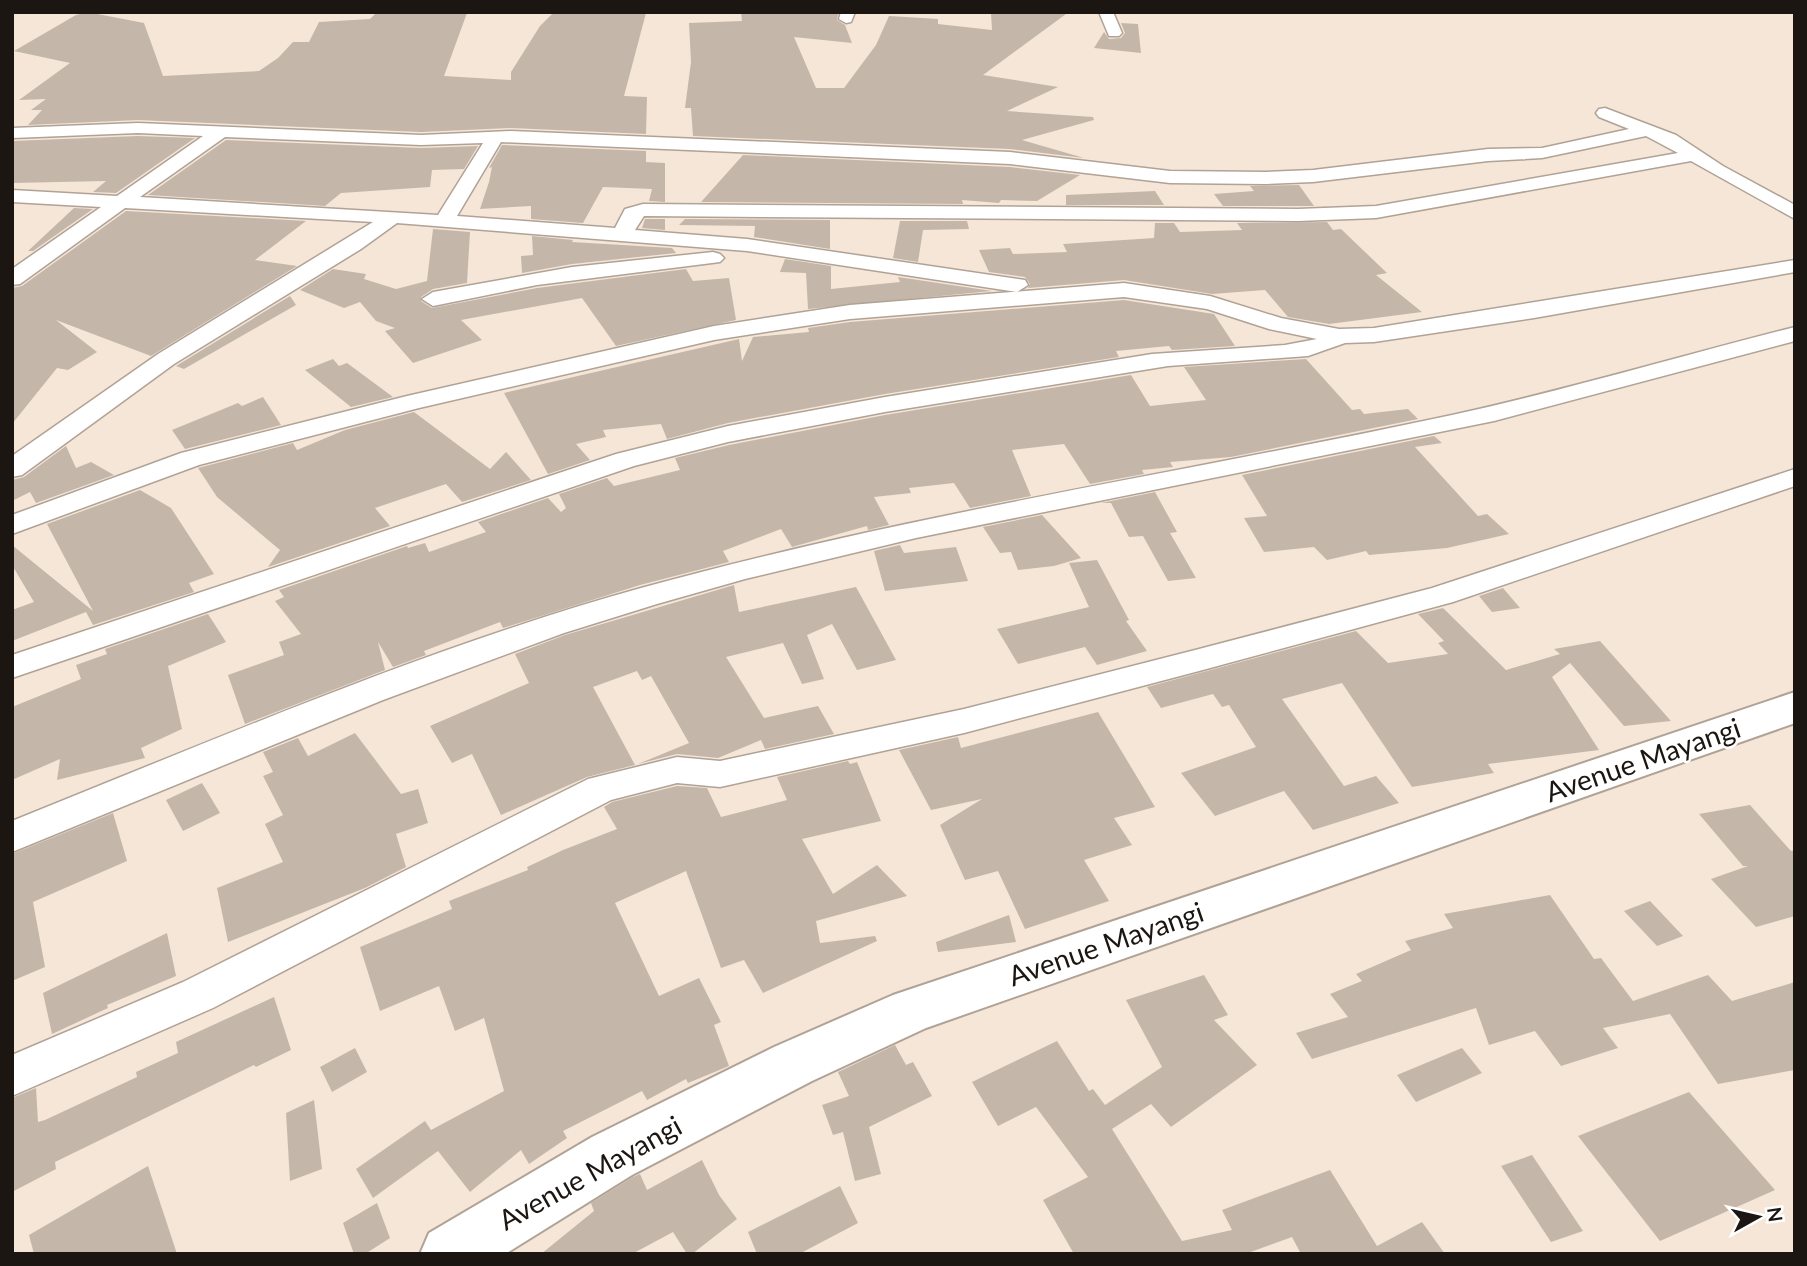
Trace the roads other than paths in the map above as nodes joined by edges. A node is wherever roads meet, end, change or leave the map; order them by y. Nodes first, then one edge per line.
1 (1106, 12) edge
2 (1115, 33) dead end
3 (1605, 113) dead end
4 (1649, 130) junction
5 (220, 132) junction
6 (12, 133) edge
7 (496, 136) junction
8 (1695, 155) junction
9 (12, 196) edge
10 (119, 200) junction
11 (1794, 213) edge
12 (393, 216) junction
13 (445, 220) junction
14 (622, 235) junction
15 (795, 251) junction
16 (1795, 266) edge
17 (12, 279) edge
18 (1067, 292) junction
19 (433, 299) dead end
20 (1795, 334) edge
21 (1340, 336) junction
22 (12, 469) edge
23 (1795, 477) edge
24 (12, 525) edge
25 (12, 667) edge
26 (1795, 707) edge
27 (12, 837) edge
28 (12, 1076) edge
29 (450, 1254) edge

1 - 2 street
3 - 4 street
4 - 7 street
4 - 8 street
5 - 6 street
5 - 7 street
5 - 10 street
7 - 13 street
8 - 11 street
8 - 14 street
9 - 10 street
10 - 12 street
10 - 17 street
12 - 13 street
12 - 22 street
13 - 14 street
14 - 15 street
15 - 18 street
15 - 19 street
16 - 21 street
18 - 21 street
18 - 24 street
20 - 27 street
21 - 25 street
23 - 28 street
26 - 29 street, Avenue Mayangi

